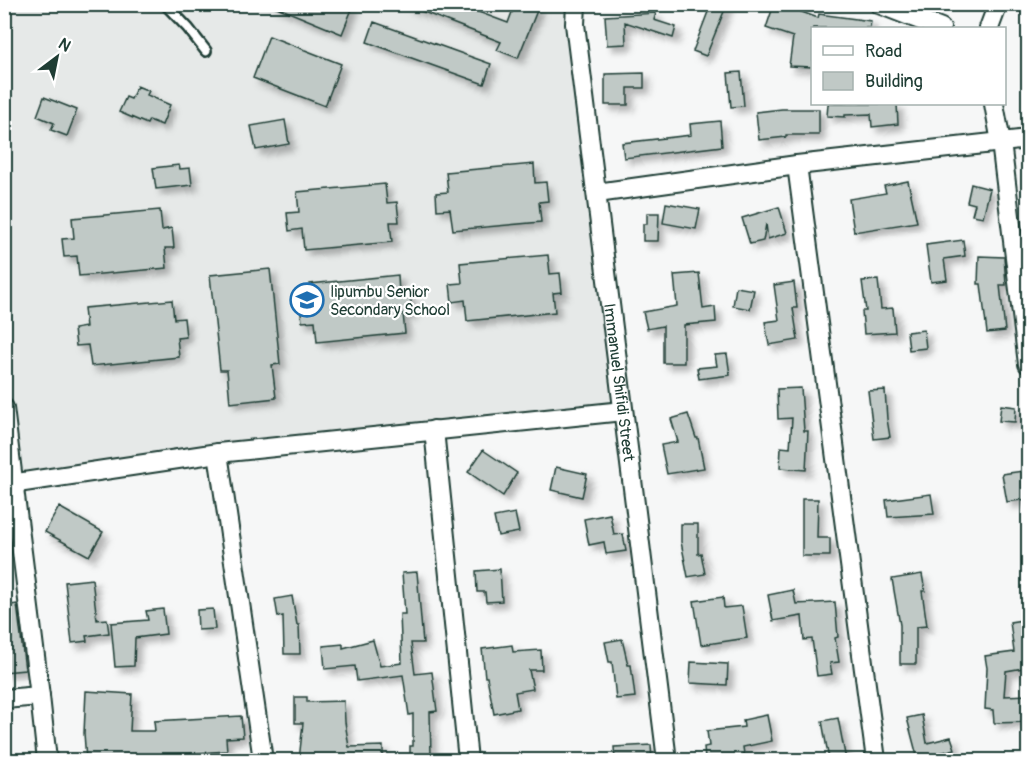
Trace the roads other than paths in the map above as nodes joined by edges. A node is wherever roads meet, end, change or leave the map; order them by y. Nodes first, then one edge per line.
1 (165, 4) edge
2 (576, 4) edge
3 (879, 4) edge
4 (998, 4) edge
5 (938, 27) edge
6 (989, 27) edge
7 (206, 51) dead end
8 (994, 105) edge
9 (1029, 139) edge
10 (1001, 142) junction
11 (797, 165) junction
12 (597, 193) junction
13 (1029, 364) edge
14 (4, 408) edge
15 (623, 411) junction
16 (434, 430) junction
17 (218, 453) junction
18 (9, 485) edge
19 (40, 696) junction
20 (4, 699) edge
21 (47, 760) edge
22 (263, 760) edge
23 (468, 760) edge
24 (667, 760) edge
25 (876, 760) edge

1 - 7 lane
2 - 12 street, Immanuel Shifidi Street
3 - 5 street
4 - 6 street
8 - 10 street
9 - 10 street
10 - 11 street
10 - 13 street
11 - 12 street
11 - 25 street
12 - 15 street, Immanuel Shifidi Street
14 - 18 street
15 - 16 street
15 - 24 street, Immanuel Shifidi Street
16 - 17 street
16 - 23 street
17 - 18 street
17 - 22 street
18 - 19 street
19 - 20 street
19 - 21 street

